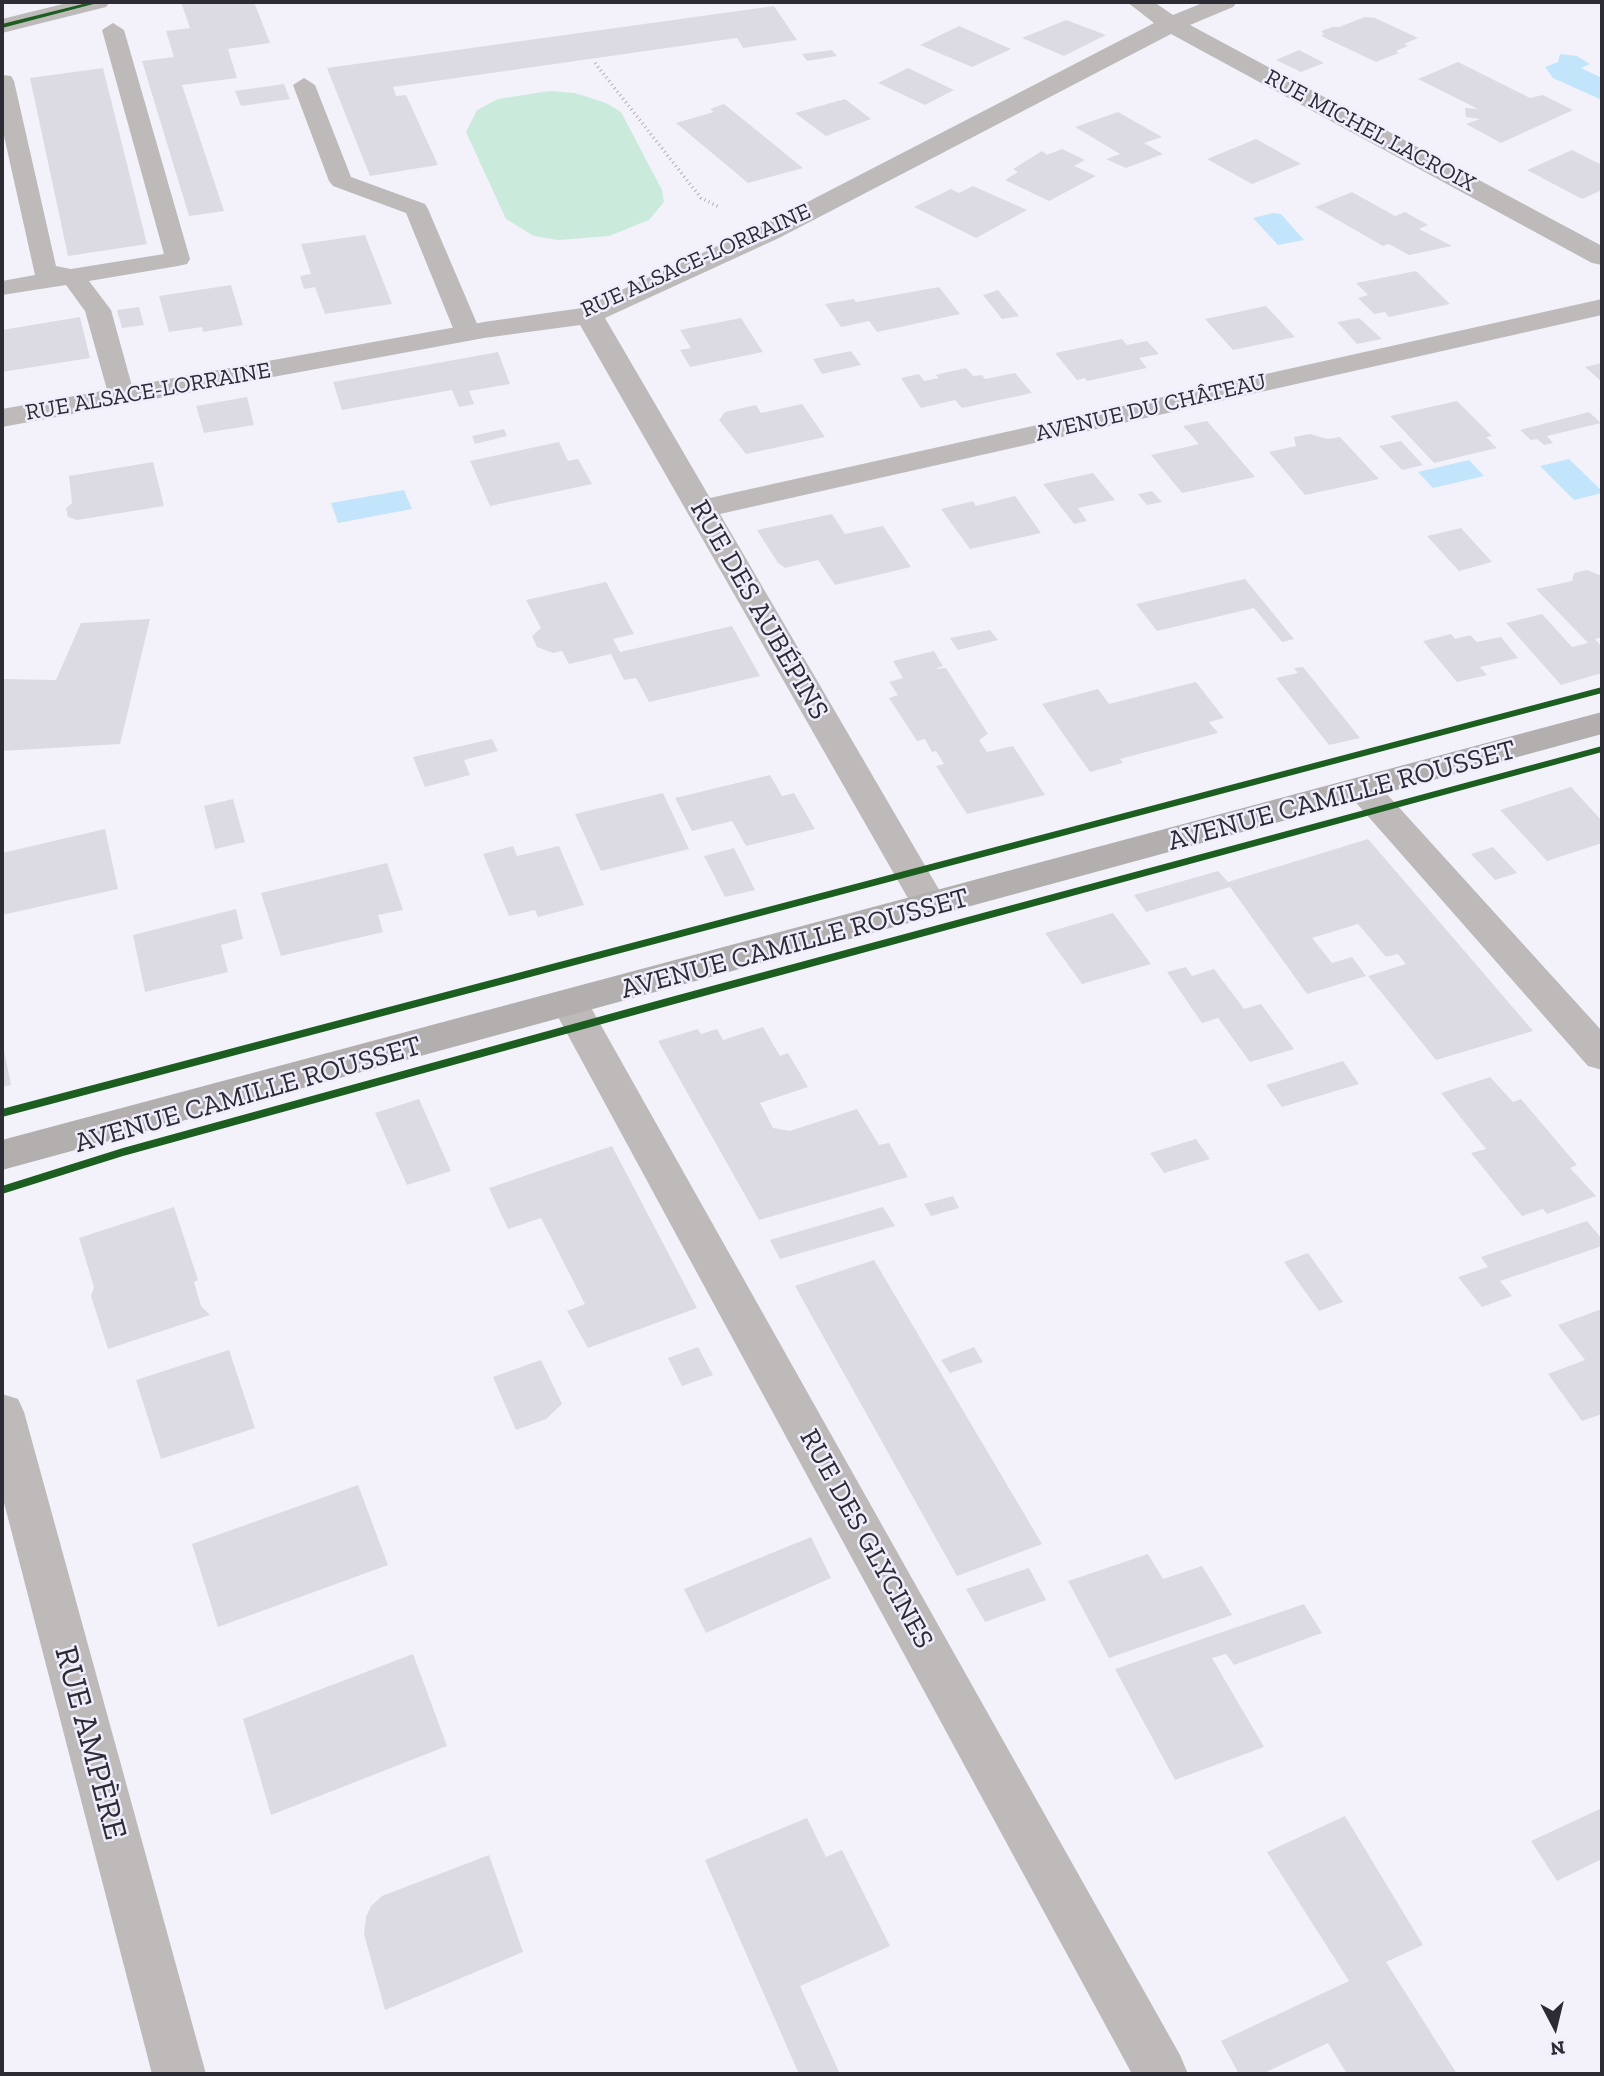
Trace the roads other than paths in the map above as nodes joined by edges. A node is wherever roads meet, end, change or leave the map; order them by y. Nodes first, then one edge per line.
1 (98, 2) edge
2 (1139, 2) edge
3 (1225, 2) edge
4 (1171, 24) junction
5 (2, 26) edge
6 (113, 30) dead end
7 (3, 81) edge
8 (304, 85) dead end
9 (1602, 257) edge
10 (73, 276) junction
11 (2, 288) edge
12 (1602, 307) edge
13 (589, 314) junction
14 (468, 333) junction
15 (122, 397) junction
16 (2, 418) edge
17 (701, 509) junction
18 (1602, 723) edge
19 (1363, 789) junction
20 (930, 905) junction
21 (570, 1004) junction
22 (1602, 1056) edge
23 (2, 1155) edge
24 (2, 1412) edge
25 (179, 2074) edge
26 (1161, 2074) edge

1 - 5 street
2 - 4 street, RUE MICHEL LACROIX
3 - 4 street, RUE ALSACE-LORRAINE
4 - 9 street, RUE MICHEL LACROIX
4 - 13 street, RUE ALSACE-LORRAINE
6 - 10 lane
7 - 10 lane
8 - 14 lane
10 - 11 lane
10 - 15 lane
12 - 17 street, AVENUE DU CHÂTEAU
13 - 14 street, RUE ALSACE-LORRAINE
13 - 17 street, RUE DES AUBÉPINS
14 - 15 street, RUE ALSACE-LORRAINE
15 - 16 street, RUE ALSACE-LORRAINE
17 - 20 street, RUE DES AUBÉPINS
18 - 19 street, AVENUE CAMILLE ROUSSET
19 - 20 street, AVENUE CAMILLE ROUSSET
19 - 22 street
20 - 21 street, AVENUE CAMILLE ROUSSET
21 - 23 street, AVENUE CAMILLE ROUSSET
21 - 26 street, RUE DES GLYCINES
24 - 25 street, RUE AMPÈRE

